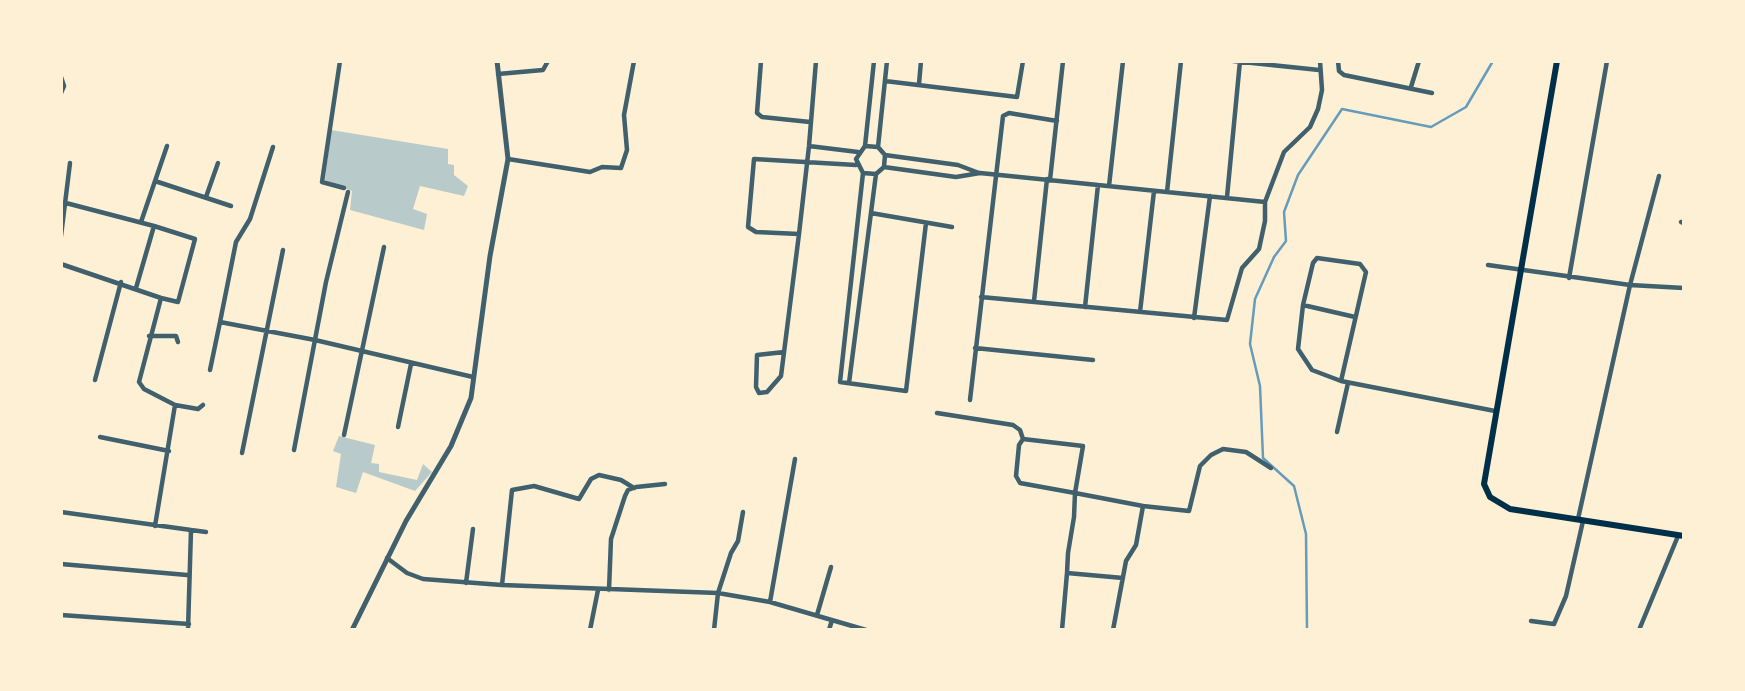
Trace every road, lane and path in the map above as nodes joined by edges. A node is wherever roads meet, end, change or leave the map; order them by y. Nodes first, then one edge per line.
1 (340, 61) edge
2 (497, 61) edge
3 (548, 61) edge
4 (634, 61) edge
5 (761, 61) edge
6 (816, 61) edge
7 (874, 61) edge
8 (887, 61) edge
9 (921, 61) edge
10 (1023, 61) edge
11 (1063, 61) edge
12 (1123, 61) edge
13 (1181, 61) edge
14 (1233, 61) edge
15 (1320, 61) edge
16 (1338, 61) edge
17 (1419, 61) edge
18 (1557, 61) edge
19 (1607, 61) edge
20 (1240, 62) edge
21 (1319, 70) junction
22 (498, 74) junction
23 (61, 77) edge
24 (885, 82) junction
25 (919, 84) junction
26 (1410, 87) junction
27 (61, 93) edge
28 (1432, 93) dead end
29 (1057, 121) junction
30 (810, 122) junction
31 (167, 146) dead end
32 (273, 146) dead end
33 (809, 146) junction
34 (865, 146) junction
35 (878, 147) junction
36 (858, 152) junction
37 (885, 155) junction
38 (508, 159) junction
39 (807, 160) junction
40 (71, 163) dead end
41 (218, 163) dead end
42 (856, 165) junction
43 (884, 167) junction
44 (863, 173) junction
45 (980, 173) junction
46 (876, 174) junction
47 (995, 175) junction
48 (1659, 176) dead end
49 (1048, 179) junction
50 (155, 181) junction
51 (1098, 185) junction
52 (1109, 186) junction
53 (1154, 191) junction
54 (1167, 192) junction
55 (1210, 196) junction
56 (206, 197) junction
57 (1227, 197) junction
58 (1265, 202) junction
59 (66, 203) junction
60 (231, 206) dead end
61 (871, 213) junction
62 (141, 222) junction
63 (926, 223) junction
64 (154, 226) junction
65 (952, 227) dead end
66 (799, 234) junction
67 (61, 236) edge
68 (384, 247) dead end
69 (283, 250) dead end
70 (61, 264) edge
71 (1489, 265) dead end
72 (1520, 271) junction
73 (1569, 278) junction
74 (851, 279) junction
75 (863, 281) junction
76 (121, 282) junction
77 (1630, 285) junction
78 (136, 288) junction
79 (1684, 288) edge
80 (981, 297) junction
81 (161, 298) junction
82 (1034, 302) junction
83 (1303, 305) junction
84 (1084, 307) junction
85 (1140, 312) junction
86 (1355, 317) junction
87 (1194, 318) junction
88 (220, 322) junction
89 (267, 331) junction
90 (149, 335) junction
91 (315, 340) junction
92 (178, 342) dead end
93 (975, 348) junction
94 (362, 352) junction
95 (784, 352) junction
96 (1093, 360) dead end
97 (411, 364) junction
98 (210, 370) dead end
99 (473, 377) junction
100 (95, 380) dead end
101 (1340, 381) junction
102 (849, 383) junction
103 (1348, 383) junction
104 (970, 400) dead end
105 (175, 405) junction
106 (203, 405) dead end
107 (1495, 411) junction
108 (937, 413) dead end
109 (398, 427) dead end
110 (1336, 432) dead end
111 (344, 435) dead end
112 (100, 437) dead end
113 (1024, 439) junction
114 (294, 450) dead end
115 (169, 452) junction
116 (242, 453) dead end
117 (795, 458) dead end
118 (1271, 468) dead end
119 (665, 484) dead end
120 (634, 488) junction
121 (1075, 493) junction
122 (1143, 506) junction
123 (61, 512) edge
124 (743, 512) dead end
125 (1580, 520) junction
126 (155, 526) junction
127 (473, 529) dead end
128 (191, 530) junction
129 (205, 532) dead end
130 (1681, 536) edge
131 (387, 558) junction
132 (61, 564) edge
133 (831, 567) dead end
134 (1068, 573) junction
135 (187, 575) junction
136 (1122, 578) junction
137 (466, 583) junction
138 (502, 586) junction
139 (598, 590) junction
140 (609, 590) junction
141 (718, 593) junction
142 (770, 602) junction
143 (61, 615) edge
144 (817, 615) junction
145 (832, 620) junction
146 (1531, 621) dead end
147 (189, 627) edge
148 (352, 630) edge
149 (590, 630) edge
150 (713, 630) edge
151 (829, 630) edge
152 (866, 630) edge
153 (1062, 630) edge
154 (1114, 630) edge
155 (1639, 630) edge

1 - 91 street
2 - 22 street
3 - 22 street
4 - 38 street
5 - 30 street
6 - 30 street
7 - 34 street
8 - 24 street
9 - 25 street
10 - 25 street
11 - 29 street
12 - 52 street
13 - 54 street
14 - 20 street
15 - 21 street
16 - 26 street
17 - 26 street
18 - 72 main road
19 - 73 street
20 - 21 street
20 - 57 street
21 - 58 street
22 - 38 street
23 - 27 street
24 - 25 street
24 - 35 street
26 - 28 street
29 - 47 street
29 - 49 street
30 - 33 street
31 - 50 street
32 - 88 street
33 - 36 street
33 - 39 street
34 - 35 street
34 - 36 street
35 - 37 street
36 - 42 street
37 - 43 street
37 - 45 street
38 - 99 street
39 - 42 street
39 - 66 street
39 - 66 street
40 - 59 street
41 - 56 street
42 - 44 street
43 - 45 street
43 - 46 street
44 - 46 street
44 - 74 street
45 - 47 street
46 - 61 street
47 - 49 street
47 - 80 street
48 - 77 street
49 - 51 street
49 - 82 street
50 - 56 street
50 - 62 street
51 - 52 street
51 - 84 street
52 - 53 street
53 - 54 street
53 - 85 street
54 - 55 street
55 - 57 street
55 - 87 street
56 - 60 street
57 - 58 street
58 - 87 street
59 - 62 street
59 - 67 street
61 - 63 street
61 - 75 street
62 - 64 street
63 - 65 street
63 - 102 street
64 - 78 street
64 - 81 street
66 - 95 street
68 - 94 street
69 - 89 street
70 - 76 street
71 - 72 street
72 - 73 street
72 - 107 main road
73 - 77 street
74 - 75 street
74 - 102 street
75 - 102 street
76 - 78 street
76 - 100 street
77 - 79 street
77 - 125 street
78 - 81 street
80 - 82 street
80 - 93 street
81 - 90 street
82 - 84 street
83 - 86 street
83 - 86 street
83 - 101 street
84 - 85 street
85 - 87 street
86 - 101 street
88 - 89 street
88 - 98 street
89 - 91 street
89 - 116 street
90 - 92 street
90 - 105 street
91 - 94 street
91 - 114 street
93 - 96 street
93 - 104 street
94 - 97 street
94 - 111 street
95 - 95 street
97 - 99 street
97 - 109 street
99 - 131 street
101 - 103 street
103 - 107 street
103 - 110 street
105 - 106 street
105 - 115 street
107 - 125 main road
108 - 113 street
112 - 115 street
113 - 121 street
113 - 121 street
115 - 126 street
117 - 142 street
118 - 122 street
119 - 120 street
120 - 138 street
120 - 140 street
121 - 122 street
121 - 134 street
122 - 136 street
123 - 126 street
124 - 141 street
125 - 130 main road
125 - 146 street
126 - 128 street
127 - 137 street
128 - 129 street
128 - 135 street
130 - 155 street
131 - 137 street
131 - 148 street
132 - 135 street
133 - 144 street
134 - 136 street
134 - 153 street
135 - 147 street
136 - 154 street
137 - 138 street
138 - 139 street
139 - 140 street
139 - 149 street
140 - 141 street
141 - 142 street
141 - 150 street
142 - 144 street
143 - 147 street
144 - 145 street
145 - 151 street
145 - 152 street

